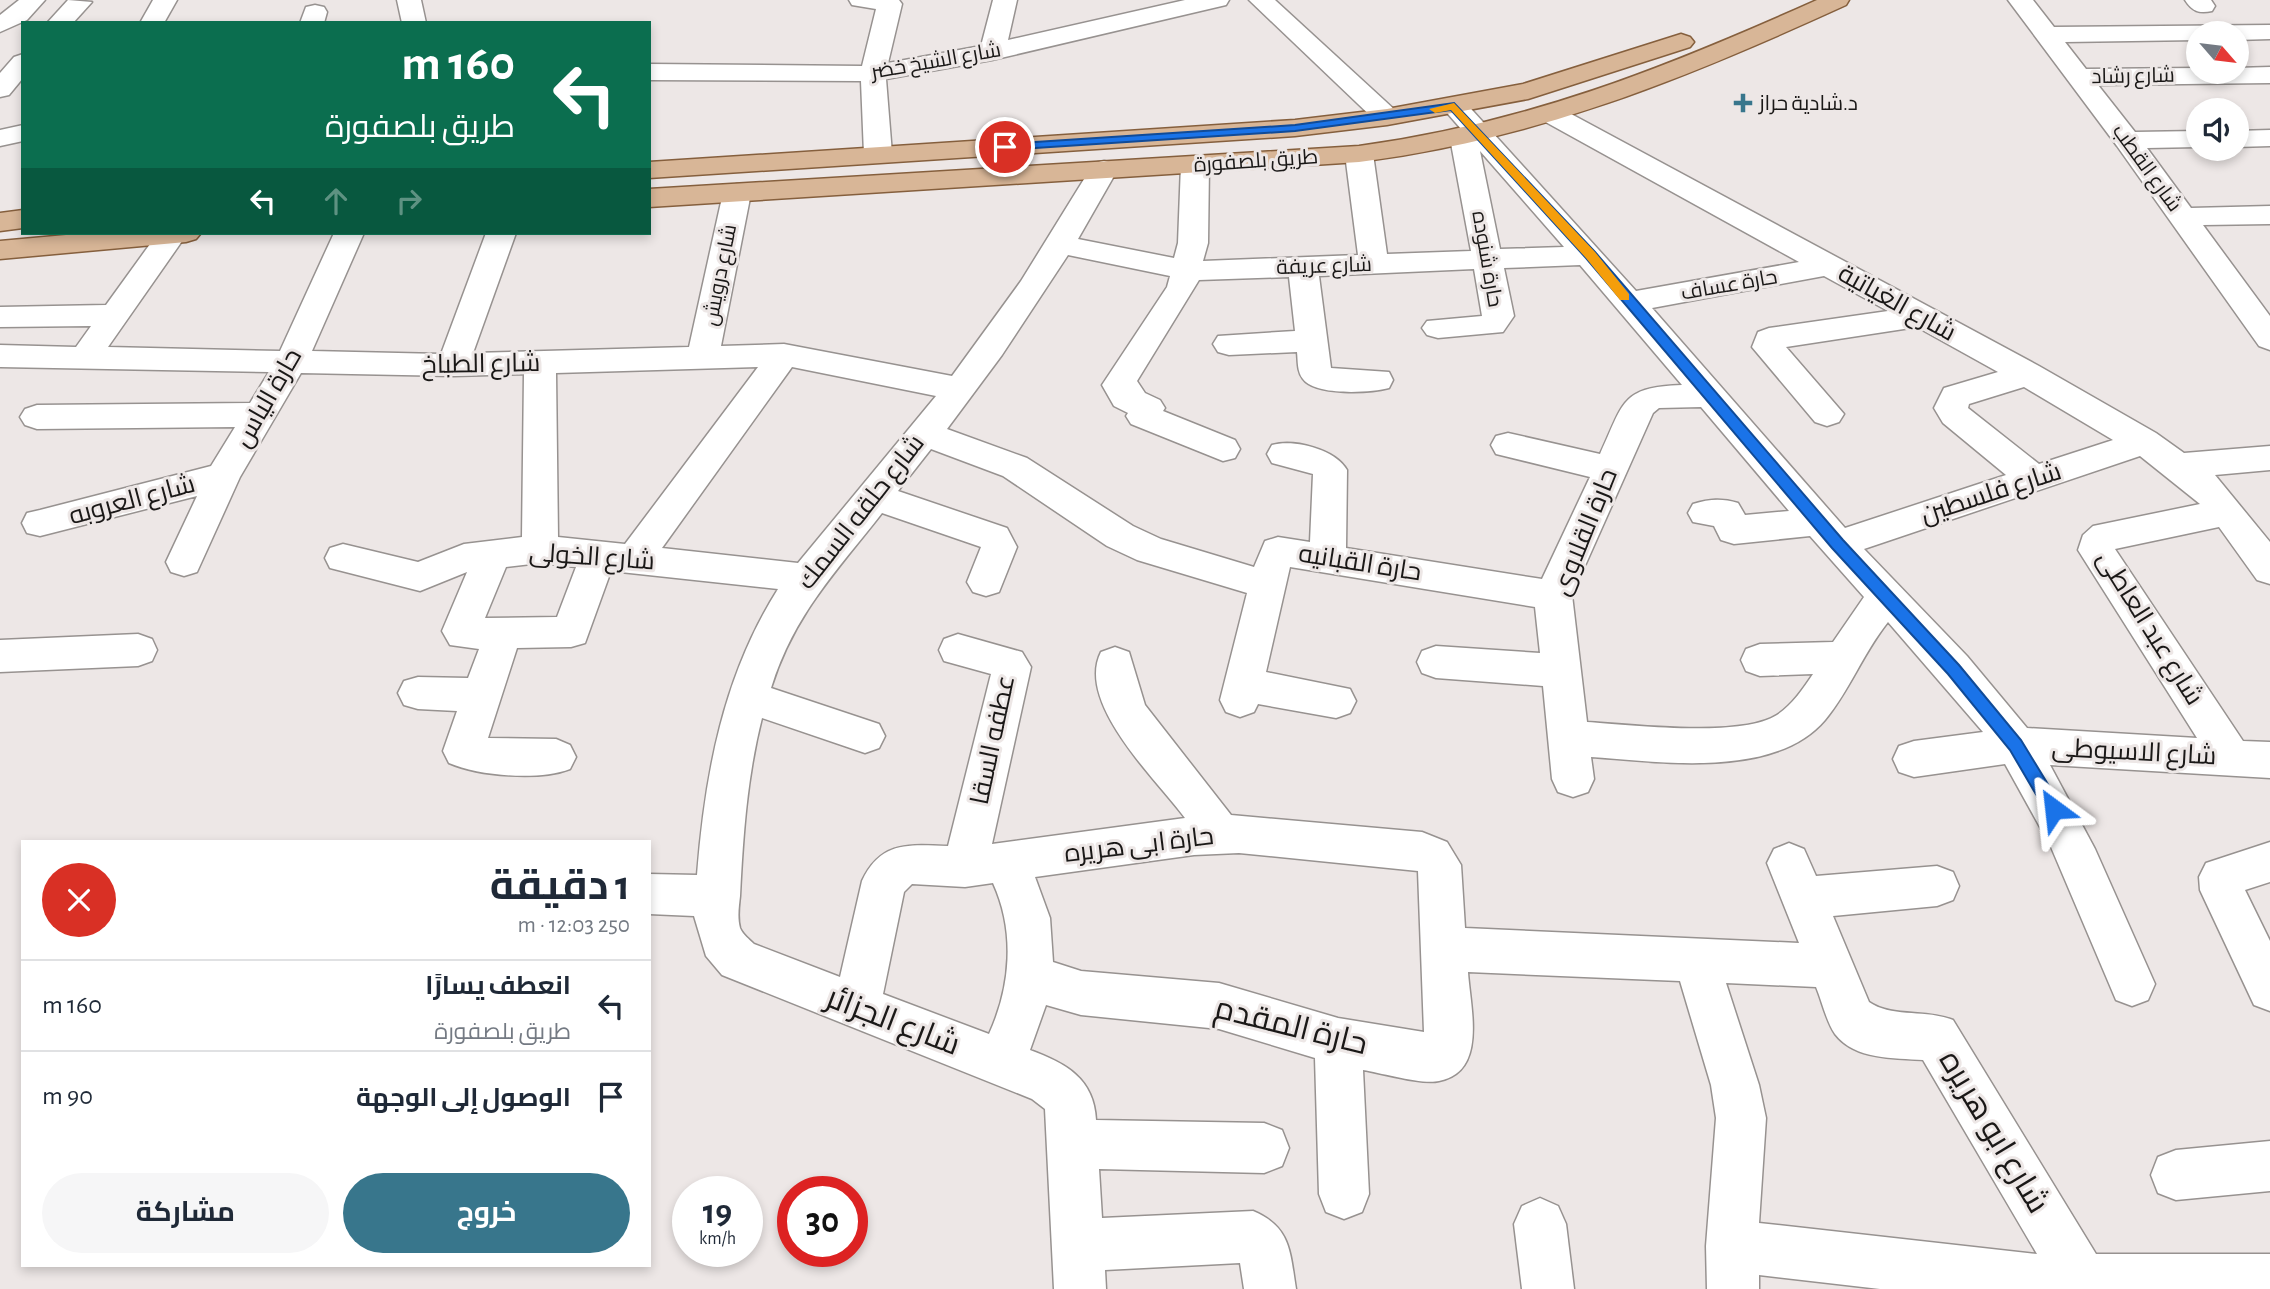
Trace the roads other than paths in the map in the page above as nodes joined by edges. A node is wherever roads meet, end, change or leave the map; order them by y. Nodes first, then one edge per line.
1 (33, 0) edge
2 (164, 0) edge
3 (171, 0) edge
4 (409, 0) edge
5 (861, 0) edge
6 (1005, 0) edge
7 (1217, 0) edge
8 (1261, 0) edge
9 (1776, 0) edge
10 (1837, 0) edge
11 (2020, 0) edge
12 (79, 2) dead end
13 (61, 21) edge
14 (153, 21) edge
15 (414, 21) edge
16 (0, 25) edge
17 (2270, 32) edge
18 (2048, 35) junction
19 (992, 52) junction
20 (14, 65) edge
21 (651, 72) edge
22 (873, 73) junction
23 (2270, 75) edge
24 (2080, 77) junction
25 (0, 89) edge
26 (1550, 114) junction
27 (1387, 117) junction
28 (1466, 127) junction
29 (21, 133) edge
30 (0, 138) edge
31 (2270, 138) edge
32 (2186, 139) edge
33 (2249, 139) edge
34 (2127, 140) junction
35 (878, 154) junction
36 (1359, 155) junction
37 (1195, 165) junction
38 (1104, 169) junction
39 (651, 170) edge
40 (737, 193) junction
41 (651, 198) edge
42 (2270, 215) edge
43 (2182, 217) junction
44 (21, 219) edge
45 (0, 222) edge
46 (158, 235) edge
47 (177, 235) edge
48 (348, 235) edge
49 (500, 235) edge
50 (1059, 244) junction
51 (0, 250) edge
52 (1590, 255) junction
53 (1489, 261) junction
54 (1374, 265) junction
55 (1829, 265) junction
56 (1303, 267) junction
57 (1187, 270) junction
58 (1629, 302) junction
59 (1771, 308) junction
60 (116, 315) junction
61 (0, 317) edge
62 (1920, 317) junction
63 (1438, 328) dead end
64 (2270, 339) edge
65 (1311, 341) junction
66 (1229, 344) dead end
67 (784, 355) junction
68 (0, 356) edge
69 (85, 357) junction
70 (704, 358) junction
71 (291, 362) junction
72 (540, 363) junction
73 (453, 365) junction
74 (2028, 374) junction
75 (1377, 380) dead end
76 (958, 389) junction
77 (1710, 395) junction
78 (1827, 414) dead end
79 (259, 415) junction
80 (37, 417) dead end
81 (923, 433) junction
82 (2144, 442) junction
83 (1507, 445) dead end
84 (1223, 449) dead end
85 (1284, 454) dead end
86 (2270, 458) edge
87 (2180, 466) junction
88 (1611, 469) junction
89 (223, 476) junction
90 (2035, 479) junction
91 (875, 497) junction
92 (2228, 512) junction
93 (1706, 513) dead end
94 (40, 523) dead end
95 (1828, 533) junction
96 (540, 549) junction
97 (493, 554) junction
98 (616, 556) junction
99 (343, 558) dead end
100 (1328, 558) junction
101 (184, 562) dead end
102 (2270, 570) edge
103 (806, 578) junction
104 (986, 582) dead end
105 (1268, 585) junction
106 (1553, 595) junction
107 (1886, 597) junction
108 (503, 634) junction
109 (138, 650) dead end
110 (958, 650) dead end
111 (1845, 657) junction
112 (1760, 660) dead end
113 (1436, 662) dead end
114 (1115, 663) dead end
115 (6, 665) edge
116 (1561, 671) junction
117 (418, 693) dead end
118 (481, 695) junction
119 (747, 697) junction
120 (1336, 701) dead end
121 (865, 736) dead end
122 (1568, 739) junction
123 (2015, 745) junction
124 (556, 757) dead end
125 (1914, 759) dead end
126 (2250, 759) edge
127 (1573, 779) dead end
128 (1219, 834) junction
129 (2270, 862) edge
130 (986, 865) junction
131 (1937, 886) dead end
132 (651, 894) edge
133 (718, 896) junction
134 (1445, 949) junction
135 (1696, 960) junction
136 (1831, 965) junction
137 (1031, 978) junction
138 (2132, 984) dead end
139 (2270, 989) edge
140 (857, 1006) junction
141 (1338, 1042) junction
142 (1000, 1063) junction
143 (1073, 1144) junction
144 (1264, 1148) dead end
145 (2270, 1166) edge
146 (2176, 1175) dead end
147 (1344, 1194) dead end
148 (1540, 1224) dead end
149 (1733, 1267) edge
150 (1074, 1278) edge
151 (2270, 1280) edge
152 (2049, 1284) edge
153 (1270, 1289) edge
154 (1548, 1289) edge

1 - 16 street
2 - 3 street
2 - 14 street
4 - 15 street
5 - 22 street
6 - 19 street
7 - 19 street, شارع الشيخ خضر
8 - 27 street
9 - 28 main road, طريق بلصفورة
10 - 26 main road, طريق بلصفورة
11 - 18 street, شارع القطب
12 - 13 street
17 - 18 street
18 - 24 street, شارع القطب
19 - 22 street, شارع الشيخ خضر
20 - 25 street
21 - 22 street, شارع الشيخ خضر
22 - 35 street
23 - 24 street, شارع رشاد
24 - 34 street, شارع القطب
26 - 28 main road, طريق بلصفورة
26 - 55 street, شارع الغياتية
27 - 28 main road, طريق بلصفورة
27 - 35 main road, طريق بلصفورة
28 - 36 main road, طريق بلصفورة
28 - 52 street
28 - 53 street, حارة شنوده
29 - 30 street
31 - 33 street
32 - 34 street
34 - 43 street, شارع القطب
35 - 39 main road, طريق بلصفورة
36 - 37 main road, طريق بلصفورة
36 - 54 street
37 - 38 main road, طريق بلصفورة
37 - 57 street
38 - 40 main road, طريق بلصفورة
38 - 50 street, شارع حلقه السمك
40 - 41 main road, طريق بلصفورة
40 - 70 street, شارع درويش
42 - 43 street
43 - 64 street, شارع القطب
44 - 45 main road
46 - 51 main road
47 - 60 street
48 - 71 street, حارة الياس
49 - 73 street
50 - 57 street, شارع عريفة
50 - 76 street, شارع حلقه السمك
52 - 53 street, شارع عريفة
52 - 58 street
53 - 54 street, شارع عريفة
53 - 63 street, حارة شنوده
54 - 56 street, شارع عريفة
55 - 59 street, حارة عساف
55 - 62 street, شارع الغياتية
56 - 57 street, شارع عريفة
56 - 65 street
57 - 84 street
58 - 59 street, حارة عساف
58 - 77 street
59 - 62 street
59 - 78 street
60 - 61 street
60 - 69 street
62 - 74 street, شارع الغياتية
65 - 66 street
65 - 75 street
67 - 70 street, شارع الطباخ
67 - 76 street, شارع الطباخ
67 - 98 street
68 - 69 street, شارع الطباخ
69 - 71 street, شارع الطباخ
70 - 72 street, شارع الطباخ
71 - 73 street, شارع الطباخ
71 - 79 street, حارة الياس
72 - 73 street, شارع الطباخ
72 - 96 street
74 - 82 street, شارع الغياتية
74 - 90 street
76 - 81 street, شارع حلقه السمك
77 - 88 street, حارة القلاوى
77 - 95 street
79 - 80 street
79 - 89 street, حارة الياس
81 - 91 street, شارع حلقه السمك
81 - 105 street
82 - 87 street, شارع الغياتية
82 - 90 street, شارع فلسطين
83 - 88 street
85 - 100 street
86 - 87 street
87 - 92 street, شارع الغياتية
88 - 106 street, حارة القلاوى
89 - 94 street, شارع العروبه
89 - 101 street, حارة الياس
90 - 95 street, شارع فلسطين
91 - 103 street, شارع حلقه السمك
91 - 104 street
92 - 102 street, شارع الغياتية
92 - 126 street, شارع عبد العاطى
93 - 95 street, شارع فلسطين
95 - 107 street
96 - 97 street, شارع الخولى
96 - 98 street, شارع الخولى
97 - 99 street, شارع الخولى
97 - 108 street
98 - 103 street, شارع الخولى
98 - 108 street
100 - 105 street, حارة القبانيه
100 - 106 street, حارة القبانيه
103 - 119 street, شارع حلقه السمك
105 - 120 street, حارة القبانيه
106 - 116 street, حارة القلاوى
107 - 111 street
107 - 123 street
108 - 118 street
109 - 115 street
110 - 130 street, عطفه السقا
111 - 112 street
111 - 122 street
113 - 116 street
114 - 128 street
116 - 122 street, حارة القلاوى
117 - 118 street
118 - 124 street
119 - 121 street
119 - 133 street, شارع حلقه السمك
122 - 127 street, حارة القلاوى
123 - 125 street, شارع الاسيوطى
123 - 126 street, شارع الاسيوطى
123 - 138 street
128 - 130 street, حارة ابى هريره
128 - 134 street, حارة ابى هريره
129 - 139 street
130 - 137 street
130 - 140 street, حارة ابى هريره
131 - 136 street, شارع ابو هريره
132 - 133 street
133 - 140 street, شارع الجزائر
134 - 135 street
134 - 141 street, حارة المقدم
135 - 136 street
135 - 149 street
136 - 152 street, شارع ابو هريره
137 - 141 street, حارة المقدم
137 - 142 street
140 - 142 street, شارع الجزائر
141 - 147 street
142 - 143 street, شارع الجزائر
143 - 144 street
143 - 150 street, شارع الجزائر
145 - 146 street
148 - 154 street
149 - 152 street
150 - 153 street
151 - 152 street

